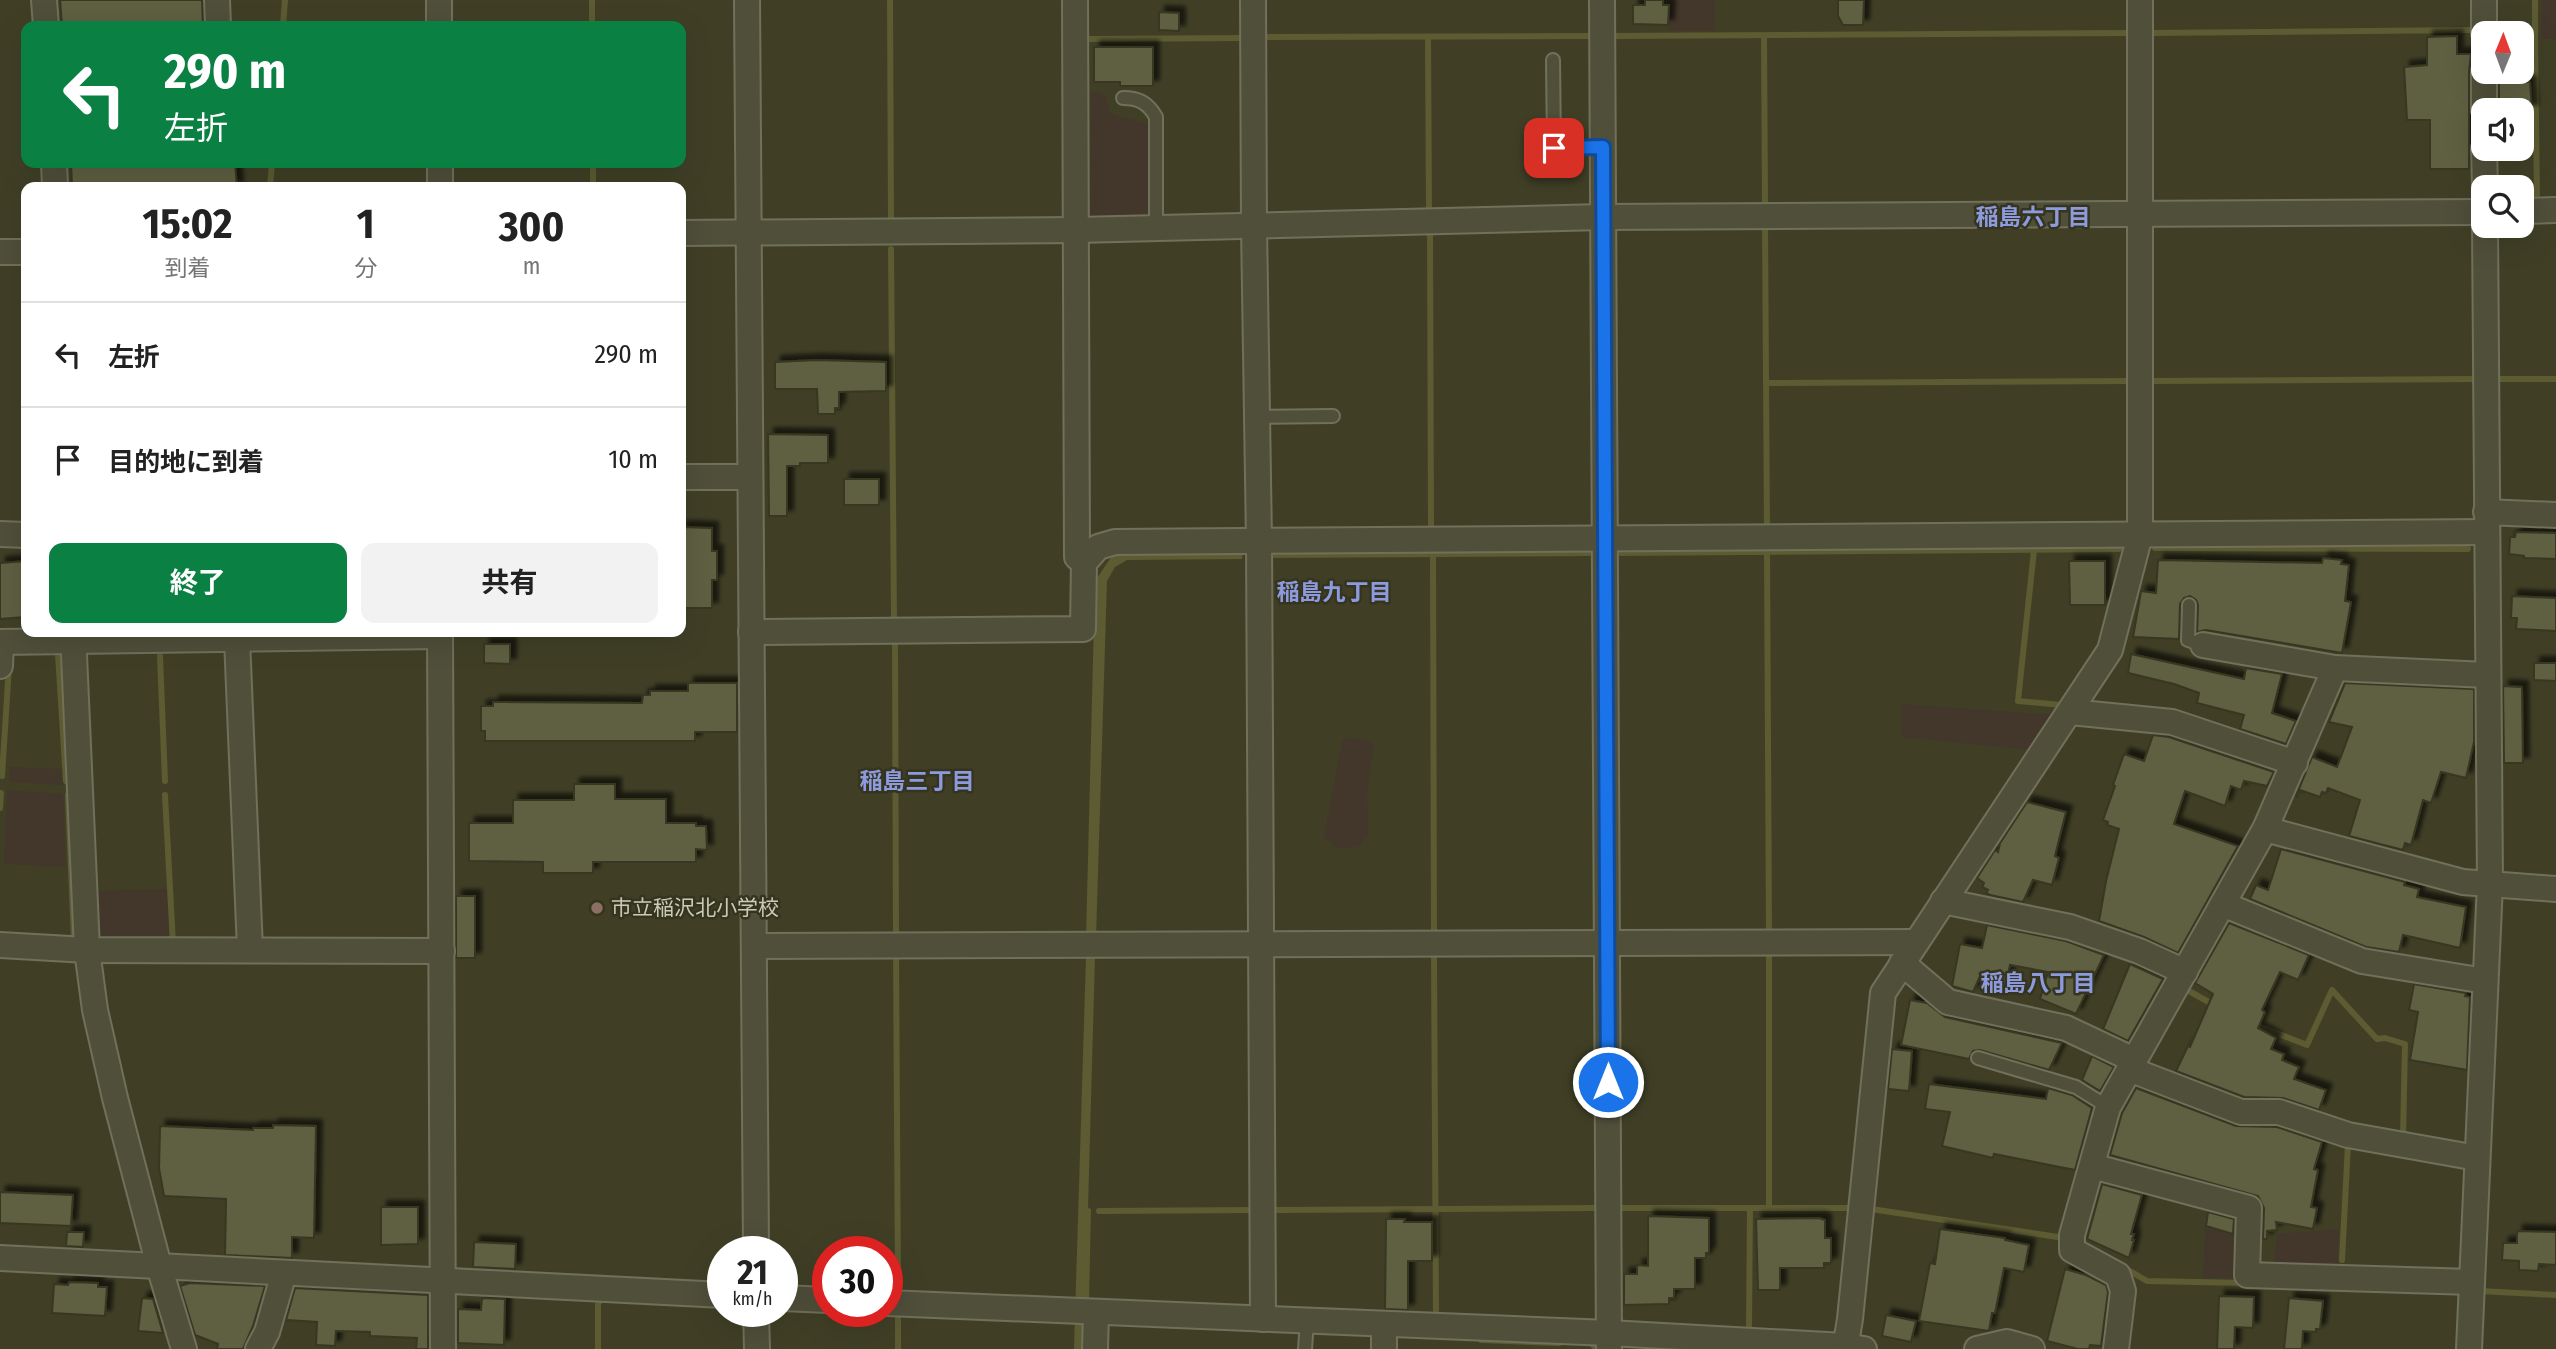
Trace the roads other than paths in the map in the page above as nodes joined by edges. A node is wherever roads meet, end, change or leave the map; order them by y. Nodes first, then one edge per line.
1 (44, 0) edge
2 (216, 0) edge
3 (439, 0) edge
4 (747, 0) edge
5 (1075, 0) edge
6 (1253, 0) edge
7 (1602, 0) edge
8 (2140, 0) edge
9 (2484, 0) edge
10 (46, 21) edge
11 (218, 21) edge
12 (439, 21) edge
13 (2484, 21) edge
14 (1553, 60) dead end
15 (1123, 97) dead end
16 (1603, 147) junction
17 (2534, 211) edge
18 (2556, 211) edge
19 (2471, 212) edge
20 (2140, 214) junction
21 (1603, 217) junction
22 (1254, 226) junction
23 (1156, 228) junction
24 (1077, 230) junction
25 (686, 233) edge
26 (748, 233) junction
27 (2485, 238) edge
28 (0, 252) edge
29 (21, 252) edge
30 (1333, 416) dead end
31 (1257, 417) junction
32 (686, 477) edge
33 (750, 477) junction
34 (2556, 515) edge
35 (2486, 522) junction
36 (0, 534) edge
37 (21, 535) edge
38 (2140, 535) junction
39 (1605, 539) junction
40 (1259, 541) junction
41 (1084, 563) junction
42 (2189, 605) dead end
43 (751, 632) junction
44 (318, 637) edge
45 (440, 637) edge
46 (73, 638) edge
47 (237, 639) junction
48 (2203, 645) joint
49 (0, 650) edge
50 (2335, 668) junction
51 (2487, 675) junction
52 (2070, 712) junction
53 (2295, 763) junction
54 (2265, 829) junction
55 (2490, 884) junction
56 (2556, 889) edge
57 (1943, 901) junction
58 (2225, 905) junction
59 (1916, 942) junction
60 (1607, 943) junction
61 (1261, 944) junction
62 (0, 945) edge
63 (754, 946) junction
64 (87, 950) junction
65 (250, 950) junction
66 (442, 951) junction
67 (1902, 963) junction
68 (2185, 972) junction
69 (2485, 981) junction
70 (1978, 1058) dead end
71 (2131, 1065) junction
72 (2108, 1107) junction
73 (2477, 1158) junction
74 (2092, 1166) junction
75 (756, 1236) edge
76 (0, 1258) edge
77 (159, 1266) junction
78 (284, 1273) junction
79 (442, 1281) junction
80 (2472, 1282) junction
81 (707, 1294) edge
82 (903, 1304) edge
83 (1086, 1312) junction
84 (1263, 1319) junction
85 (1307, 1321) junction
86 (1384, 1324) junction
87 (757, 1327) edge
88 (1609, 1341) edge
89 (1851, 1348) edge
90 (184, 1349) edge
91 (258, 1349) edge
92 (443, 1349) edge
93 (757, 1349) edge
94 (1095, 1349) edge
95 (1305, 1349) edge
96 (1384, 1349) edge
97 (1977, 1349) edge
98 (2032, 1349) edge
99 (2116, 1349) edge
100 (2469, 1349) edge

1 - 10 street
2 - 11 street
3 - 12 street
4 - 26 street
5 - 24 street
6 - 22 street
7 - 16 street
8 - 20 street
9 - 13 street
14 - 16 lane
15 - 23 lane
16 - 21 street
17 - 18 street
19 - 20 street
20 - 21 street
20 - 38 street
21 - 22 street
21 - 39 street
22 - 23 street
22 - 31 street
23 - 24 street
24 - 26 street
24 - 41 street
25 - 26 street
26 - 33 street
27 - 35 street
28 - 29 street
30 - 31 lane
31 - 40 street
32 - 33 street
33 - 43 street
34 - 35 street
35 - 38 street
35 - 51 street
36 - 37 street
38 - 39 street
38 - 52 street
39 - 40 street
39 - 60 street
40 - 41 street
40 - 61 street
41 - 43 street
42 - 48 lane
43 - 63 street
44 - 47 street
45 - 66 street
46 - 47 street
46 - 49 street
46 - 64 street
47 - 65 street
48 - 50 street
50 - 51 street
50 - 53 street
51 - 55 street
52 - 53 street
52 - 57 street
53 - 54 street
54 - 55 street
54 - 58 street
55 - 56 street
55 - 69 street
57 - 59 street
57 - 68 street
58 - 68 street
58 - 69 street
59 - 60 street
59 - 67 street
60 - 61 street
60 - 88 street
61 - 63 street
61 - 84 street
62 - 64 street
63 - 75 street
64 - 65 street
64 - 77 street
65 - 66 street
66 - 79 street
67 - 71 street
67 - 89 street
68 - 71 street
69 - 73 street
70 - 72 lane
71 - 72 street
71 - 73 street
72 - 74 street
73 - 80 street
74 - 80 street
74 - 99 street
76 - 77 street
77 - 78 street
77 - 90 street
78 - 79 street
78 - 91 street
79 - 81 street
79 - 92 street
80 - 100 street
82 - 83 street
83 - 84 street
83 - 94 street
84 - 85 street
85 - 86 street
85 - 95 lane
86 - 88 street
86 - 96 street
87 - 93 street
88 - 89 street
97 - 98 street

